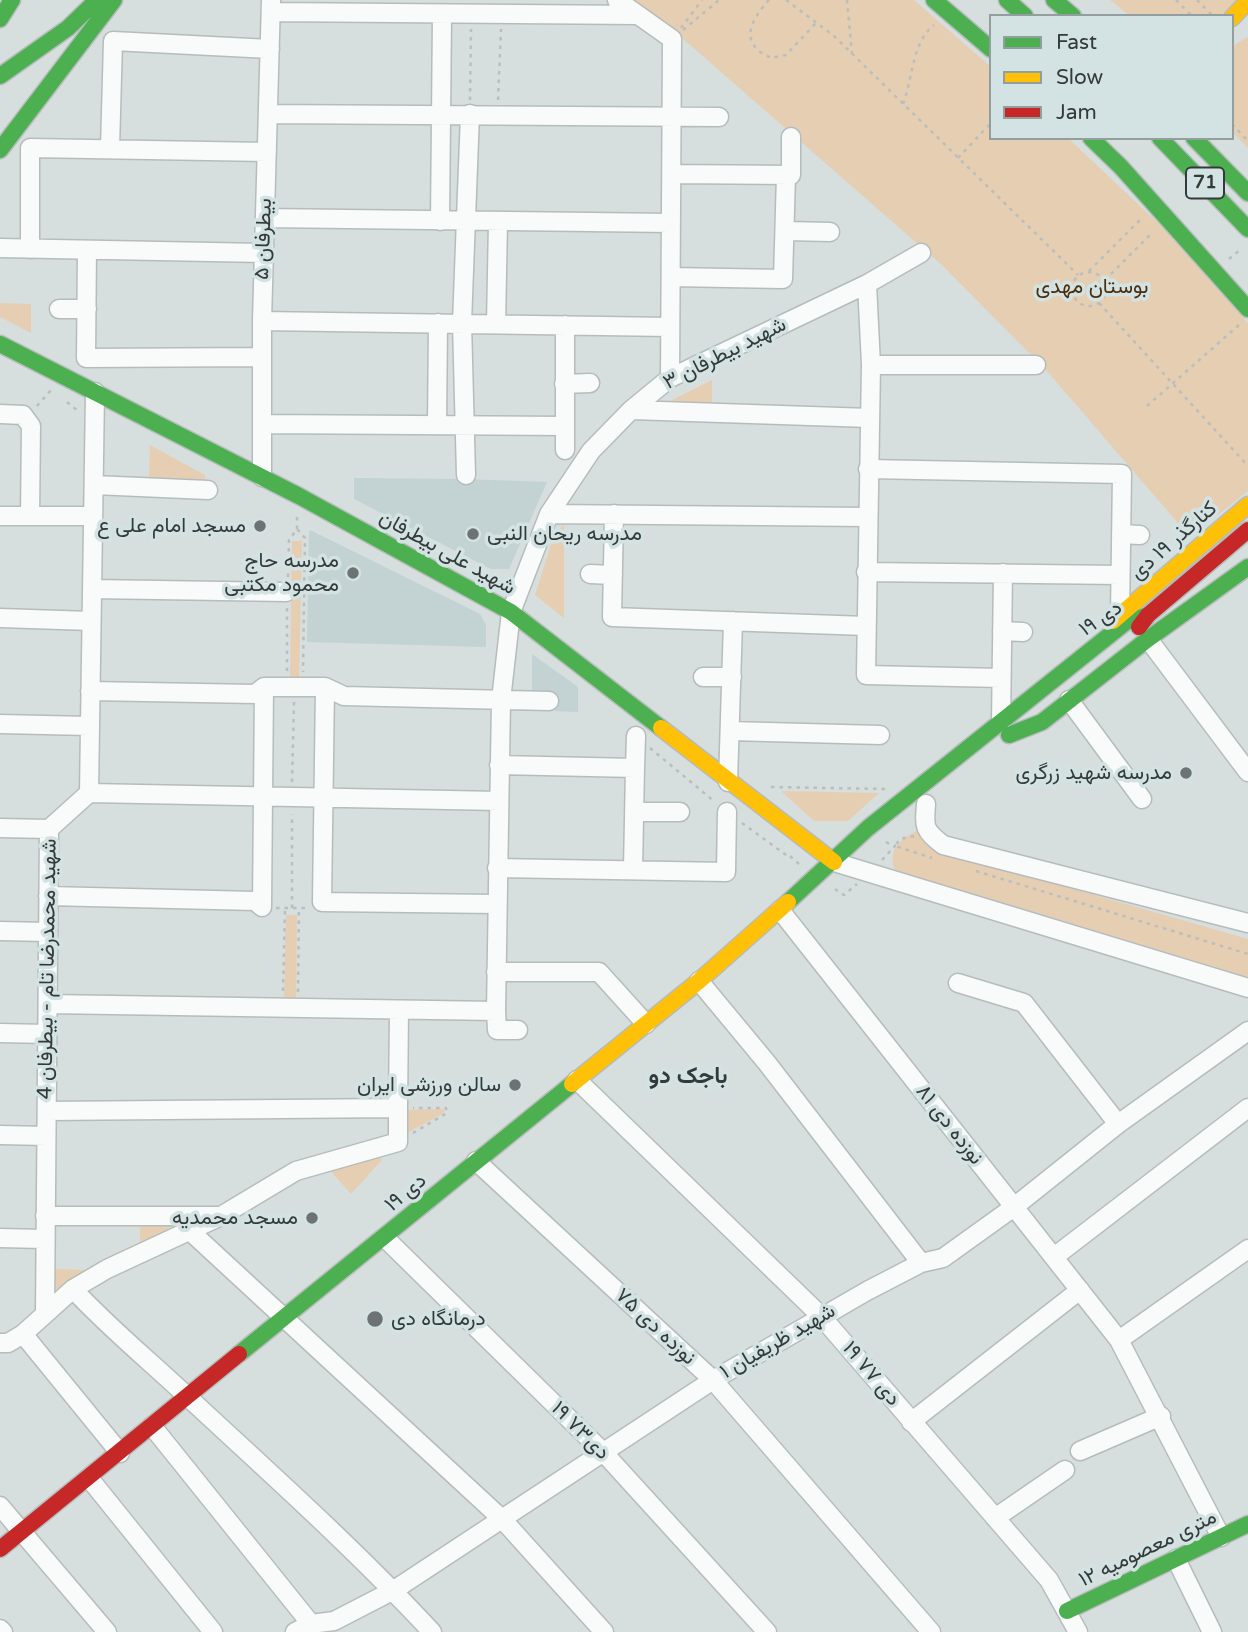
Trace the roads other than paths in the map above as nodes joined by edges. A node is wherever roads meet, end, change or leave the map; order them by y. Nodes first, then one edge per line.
1 (12, 0) edge
2 (97, 0) edge
3 (114, 0) edge
4 (617, 0) edge
5 (933, 0) edge
6 (1007, 0) edge
7 (1054, 0) edge
8 (1248, 1) edge
9 (271, 6) edge
10 (1023, 14) edge
11 (1071, 14) edge
12 (442, 15) junction
13 (638, 15) junction
14 (1234, 16) edge
15 (0, 19) edge
16 (989, 46) edge
17 (270, 49) junction
18 (0, 76) edge
19 (268, 114) junction
20 (442, 114) junction
21 (470, 114) junction
22 (672, 117) junction
23 (719, 117) dead end
24 (791, 137) dead end
25 (1093, 140) edge
26 (1162, 140) edge
27 (1196, 140) edge
28 (1220, 140) edge
29 (110, 148) junction
30 (0, 150) edge
31 (267, 152) junction
32 (672, 174) junction
33 (786, 175) junction
34 (1243, 188) edge
35 (265, 218) junction
36 (440, 221) junction
37 (465, 222) junction
38 (498, 222) junction
39 (671, 223) junction
40 (1248, 229) edge
41 (786, 231) junction
42 (830, 232) dead end
43 (0, 248) edge
44 (30, 249) junction
45 (87, 251) junction
46 (264, 253) junction
47 (922, 253) dead end
48 (671, 277) junction
49 (867, 284) junction
50 (59, 309) dead end
51 (87, 309) junction
52 (1248, 309) edge
53 (262, 321) junction
54 (438, 323) junction
55 (462, 323) junction
56 (496, 324) junction
57 (565, 325) junction
58 (670, 327) junction
59 (0, 344) edge
60 (262, 357) junction
61 (870, 365) junction
62 (1036, 365) dead end
63 (670, 377) junction
64 (590, 383) dead end
65 (564, 384) junction
66 (95, 392) junction
67 (631, 410) junction
68 (0, 414) edge
69 (870, 418) junction
70 (262, 424) junction
71 (437, 424) junction
72 (463, 424) junction
73 (565, 426) junction
74 (565, 450) dead end
75 (868, 469) junction
76 (466, 475) dead end
77 (262, 477) junction
78 (94, 485) junction
79 (208, 490) dead end
80 (1248, 505) edge
81 (550, 514) junction
82 (614, 514) junction
83 (0, 516) edge
84 (30, 516) junction
85 (93, 516) junction
86 (867, 517) junction
87 (1248, 530) edge
88 (1121, 534) junction
89 (1140, 534) dead end
90 (866, 572) junction
91 (1003, 573) junction
92 (590, 574) dead end
93 (613, 575) junction
94 (1120, 575) junction
95 (1245, 576) edge
96 (92, 589) junction
97 (287, 592) road end
98 (512, 612) junction
99 (1119, 615) junction
100 (1149, 615) junction
101 (0, 618) edge
102 (91, 621) junction
103 (733, 621) junction
104 (866, 626) junction
105 (1002, 631) junction
106 (1023, 632) dead end
107 (1148, 639) junction
108 (703, 677) dead end
109 (732, 677) junction
110 (1001, 678) junction
111 (264, 687) junction
112 (325, 687) junction
113 (90, 691) junction
114 (1037, 693) junction
115 (501, 700) junction
116 (1069, 700) junction
117 (550, 701) dead end
118 (0, 724) edge
119 (89, 726) junction
120 (1005, 729) junction
121 (730, 731) junction
122 (880, 735) dead end
123 (636, 736) road end
124 (988, 752) dead end
125 (499, 765) junction
126 (635, 768) junction
127 (1248, 772) edge
128 (728, 782) junction
129 (89, 793) junction
130 (323, 797) junction
131 (263, 798) junction
132 (931, 799) joint
133 (1142, 799) dead end
134 (499, 801) junction
135 (635, 812) junction
136 (680, 812) dead end
137 (727, 812) road end
138 (0, 828) edge
139 (49, 829) junction
140 (834, 862) junction
141 (497, 868) junction
142 (633, 869) junction
143 (48, 896) junction
144 (496, 904) junction
145 (780, 910) junction
146 (1248, 923) edge
147 (0, 931) edge
148 (47, 932) junction
149 (496, 972) junction
150 (699, 981) junction
151 (958, 983) dead end
152 (1248, 988) edge
153 (47, 1004) junction
154 (399, 1010) junction
155 (496, 1011) junction
156 (646, 1024) junction
157 (518, 1030) dead end
158 (1248, 1031) edge
159 (0, 1034) edge
160 (47, 1034) junction
161 (577, 1080) junction
162 (398, 1108) junction
163 (1248, 1108) edge
164 (47, 1111) junction
165 (1118, 1124) junction
166 (0, 1135) edge
167 (46, 1136) junction
168 (476, 1161) junction
169 (1014, 1207) junction
170 (45, 1216) junction
171 (220, 1216) junction
172 (190, 1231) junction
173 (0, 1238) edge
174 (385, 1238) junction
175 (44, 1239) junction
176 (1248, 1249) edge
177 (1054, 1257) junction
178 (921, 1263) junction
179 (73, 1289) junction
180 (1080, 1290) junction
181 (45, 1313) junction
182 (821, 1316) junction
183 (285, 1318) junction
184 (23, 1334) junction
185 (1119, 1339) junction
186 (0, 1343) edge
187 (713, 1380) junction
188 (188, 1397) junction
189 (1161, 1416) junction
190 (911, 1422) junction
191 (152, 1426) junction
192 (1080, 1451) dead end
193 (120, 1453) junction
194 (604, 1453) junction
195 (1065, 1470) dead end
196 (89, 1478) junction
197 (0, 1506) edge
198 (995, 1518) junction
199 (503, 1520) junction
200 (1248, 1524) edge
201 (22, 1532) junction
202 (1221, 1536) junction
203 (0, 1549) edge
204 (1176, 1559) junction
205 (394, 1590) junction
206 (1067, 1611) junction
207 (303, 1628) edge
208 (107, 1632) edge
209 (213, 1632) edge
210 (432, 1632) edge
211 (604, 1632) edge
212 (767, 1632) edge
213 (931, 1632) edge
214 (1078, 1632) edge
215 (1212, 1632) edge

1 - 15 main road
2 - 18 main road
3 - 30 main road
4 - 13 street
5 - 16 main road
6 - 10 main road
7 - 11 main road
8 - 14 main road
9 - 12 street
9 - 17 street, بیطرفان ۵
12 - 13 street
12 - 20 street
13 - 22 street
17 - 19 street, بیطرفان ۵
17 - 29 street
19 - 20 street
19 - 31 street, بیطرفان ۵
20 - 21 street
20 - 36 street
21 - 22 street
21 - 37 street
22 - 23 street
22 - 32 street
24 - 33 street
25 - 52 main road
26 - 40 main road, 71
27 - 34 main road, 71
28 - 34 main road
29 - 31 street
29 - 44 street
31 - 35 street, بیطرفان ۵
32 - 33 street
32 - 39 street
33 - 41 street
35 - 36 street
35 - 46 street, بیطرفان ۵
36 - 37 street
37 - 38 street
37 - 55 street
38 - 39 street
38 - 56 street
39 - 48 street
41 - 42 street
41 - 48 street
43 - 44 street
44 - 45 street
45 - 46 street
45 - 51 street
46 - 53 street, بیطرفان ۵
47 - 49 street, شهید بیطرفان ۳
48 - 58 street
49 - 61 street
49 - 63 street, شهید بیطرفان ۳
50 - 51 street
51 - 60 street
53 - 54 street
53 - 60 street, بیطرفان ۵
54 - 55 street
54 - 71 street
55 - 56 street
55 - 72 street
56 - 57 street
57 - 58 street
57 - 65 street
58 - 63 street
59 - 66 main road, شهید علی بیطرفان
60 - 70 street, بیطرفان ۵
61 - 62 street
61 - 69 street
63 - 67 street, شهید بیطرفان ۳
64 - 65 street
65 - 73 street
66 - 77 main road, شهید علی بیطرفان
66 - 78 street
67 - 69 street
67 - 81 street, شهید بیطرفان ۳
68 - 84 street
69 - 75 street
70 - 71 street
70 - 77 street, بیطرفان ۵
71 - 72 street
72 - 73 street
72 - 76 street
73 - 74 street
75 - 86 street
75 - 88 street
77 - 98 main road, شهید علی بیطرفان
78 - 79 street
78 - 85 street
80 - 99 main road, کنارگذر ۱۹ دی
81 - 82 street
81 - 98 street, شهید بیطرفان ۳
82 - 86 street
82 - 93 street
83 - 84 street
84 - 85 street
85 - 96 street
86 - 90 street
87 - 100 main road
88 - 89 street
88 - 94 street
90 - 91 street
90 - 104 street
91 - 94 street
91 - 105 street
92 - 93 street
93 - 103 street
94 - 99 street
95 - 107 main road
96 - 97 street
96 - 102 street
98 - 115 street, شهید بیطرفان ۳
98 - 128 main road, شهید علی بیطرفان
99 - 114 main road, کنارگذر ۱۹ دی
100 - 114 main road, ۱۹ دی
100 - 120 main road, ۱۹ دی
101 - 102 street
102 - 113 street
103 - 104 street
103 - 109 street
104 - 110 street
105 - 106 street
105 - 110 street
107 - 116 main road
107 - 127 street
108 - 109 street
109 - 121 street
110 - 120 street
111 - 112 street
111 - 113 street
111 - 131 street
112 - 115 street
112 - 130 street
113 - 119 street
114 - 120 main road, ۱۹ دی
115 - 117 street
115 - 125 street, شهید بیطرفان ۳
116 - 120 main road
116 - 133 street
118 - 119 street
119 - 129 street
120 - 124 main road, ۱۹ دی
120 - 140 main road, ۱۹ دی
121 - 122 street
121 - 128 street
123 - 126 street
125 - 126 street
125 - 134 street, شهید بیطرفان ۳
126 - 135 street
128 - 140 main road, شهید علی بیطرفان
129 - 131 street
129 - 139 street, شهید محمدرضا تام - بیطرفان 4
130 - 131 street
130 - 134 street
130 - 144 street
131 - 143 street
132 - 140 main road, ۱۹ دی
132 - 146 street
134 - 141 street, شهید بیطرفان ۳
135 - 136 street
135 - 142 street
137 - 142 street
138 - 139 street
139 - 143 street, شهید محمدرضا تام - بیطرفان 4
140 - 145 main road, ۱۹ دی
140 - 152 street
141 - 142 street
141 - 144 street, شهید بیطرفان ۳
143 - 148 street, شهید محمدرضا تام - بیطرفان 4
144 - 149 street, شهید بیطرفان ۳
145 - 150 main road, ۱۹ دی
145 - 169 street, نوزده دی ۸۱
147 - 148 street
148 - 153 street, شهید محمدرضا تام - بیطرفان 4
149 - 155 street, شهید بیطرفان ۳
149 - 156 street
150 - 156 main road, ۱۹ دی
150 - 178 street
151 - 165 street
153 - 154 street
153 - 160 street, شهید محمدرضا تام - بیطرفان 4
154 - 155 street
154 - 162 street
155 - 157 street
156 - 161 main road, ۱۹ دی
158 - 165 street, شهید ظریفیان ۱
159 - 160 street
160 - 164 street, شهید محمدرضا تام - بیطرفان 4
161 - 168 main road, ۱۹ دی
161 - 182 street, ۱۹ دی ۷۷
162 - 164 street
162 - 171 street
163 - 177 street
164 - 167 street, شهید محمدرضا تام - بیطرفان 4
165 - 169 street, شهید ظریفیان ۱
166 - 167 street
167 - 170 street, شهید محمدرضا تام - بیطرفان 4
168 - 174 main road, ۱۹ دی
168 - 187 street, نوزده دی ۷۵
169 - 177 street, نوزده دی ۸۱
169 - 178 street, شهید ظریفیان ۱
170 - 171 street
170 - 175 street, شهید محمدرضا تام - بیطرفان 4
171 - 172 street
172 - 179 street
172 - 183 street
173 - 175 street
174 - 183 main road, ۱۹ دی
174 - 194 street, ۱۹ دی۷۳
175 - 181 street, شهید محمدرضا تام - بیطرفان 4
176 - 185 street
177 - 180 street, نوزده دی ۸۱
178 - 182 street, شهید ظریفیان ۱
179 - 181 street
179 - 188 street
180 - 185 street, نوزده دی ۸۱
180 - 190 street
181 - 184 street
182 - 187 street, شهید ظریفیان ۱
182 - 190 street, ۱۹ دی ۷۷
183 - 188 main road, ۱۹ دی
183 - 199 street
184 - 186 street
184 - 193 street
185 - 189 street, نوزده دی ۸۱
187 - 194 street, شهید ظریفیان ۱
187 - 213 street, نوزده دی ۷۵
188 - 191 main road, ۱۹ دی
188 - 205 street
189 - 192 street
189 - 202 street, نوزده دی ۸۱
190 - 198 street, ۱۹ دی ۷۷
191 - 193 main road, ۱۹ دی
191 - 207 street
193 - 196 main road, ۱۹ دی
194 - 199 street, شهید ظریفیان ۱
194 - 212 street, ۱۹ دی۷۳
195 - 198 street
196 - 201 main road, ۱۹ دی
196 - 209 street
197 - 201 street
198 - 206 street, ۱۹ دی ۷۷
199 - 205 street, شهید ظریفیان ۱
199 - 211 street
200 - 202 main road, ۱۲ متری معصومیه
201 - 203 main road, ۱۹ دی
201 - 208 street
202 - 204 main road, ۱۲ متری معصومیه
204 - 206 main road, ۱۲ متری معصومیه
204 - 215 street
205 - 207 street, شهید ظریفیان ۱
205 - 210 street
206 - 214 street, ۱۹ دی ۷۷

